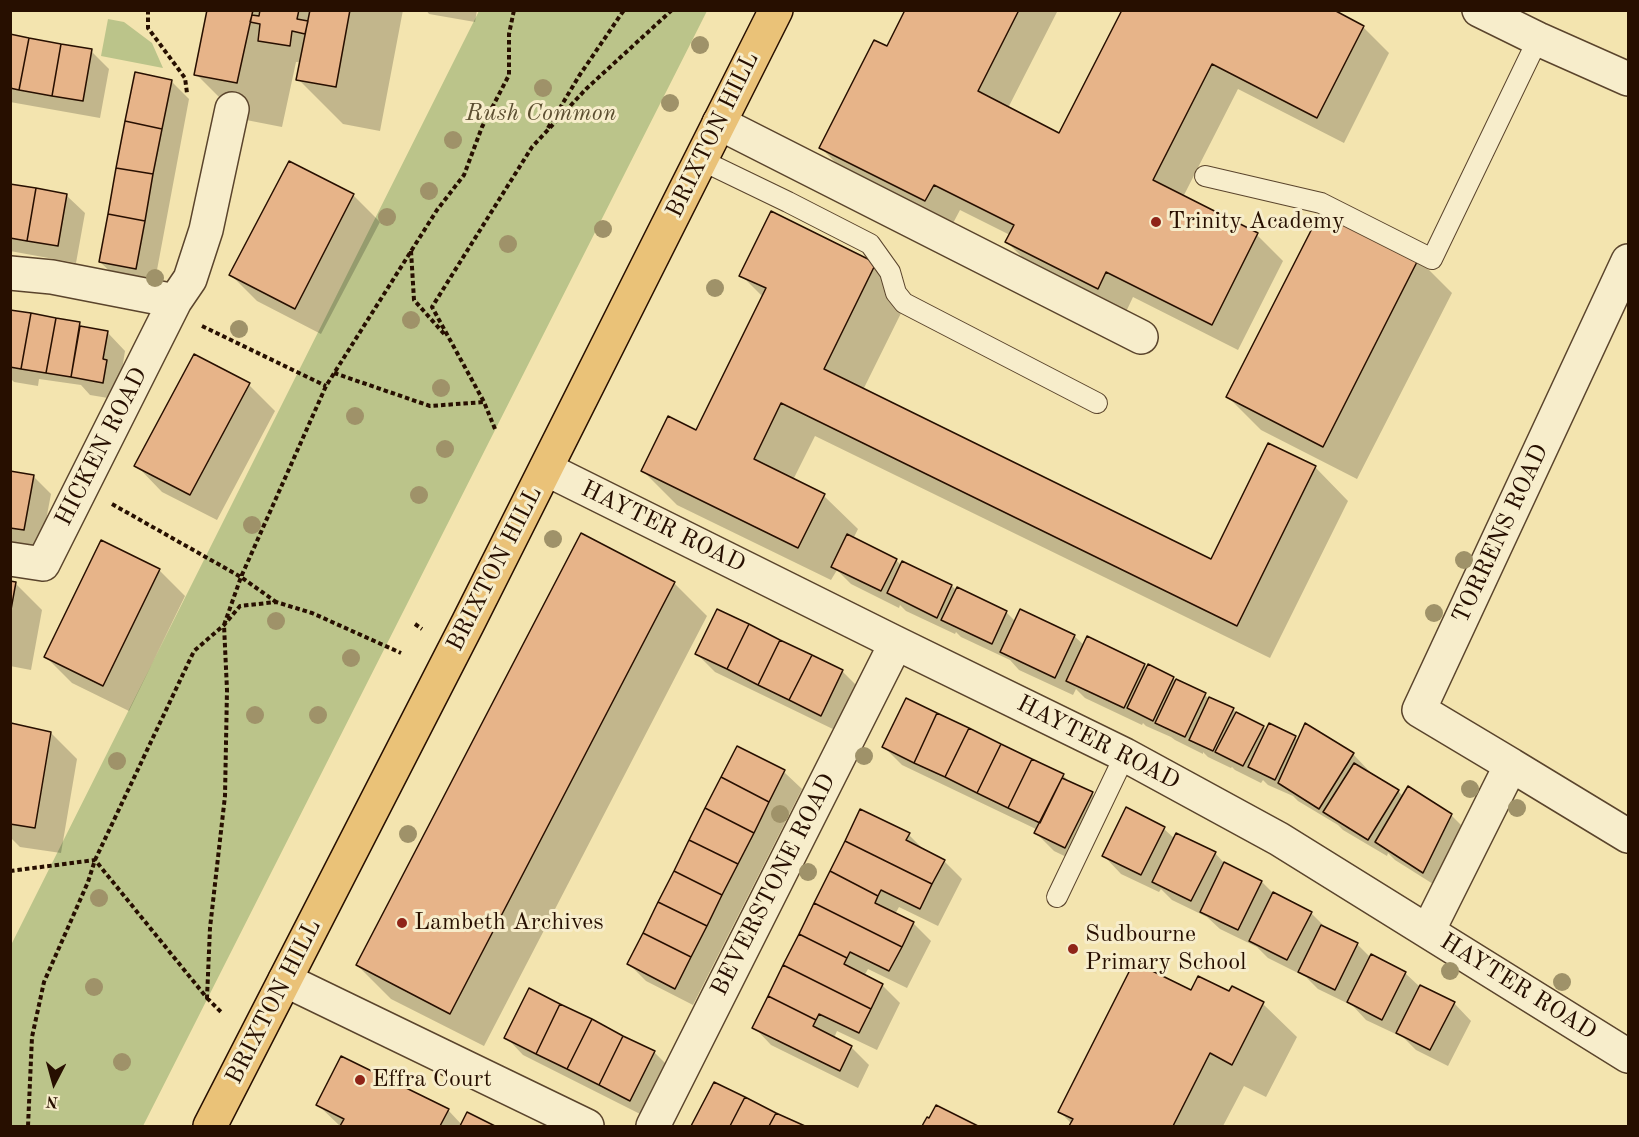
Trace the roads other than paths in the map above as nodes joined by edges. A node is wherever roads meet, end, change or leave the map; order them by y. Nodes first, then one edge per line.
1 (776, 10) edge
2 (1479, 10) edge
3 (1538, 39) junction
4 (1629, 79) edge
5 (232, 109) dead end
6 (719, 123) junction
7 (701, 160) junction
8 (1205, 176) dead end
9 (1629, 261) edge
10 (10, 273) edge
11 (175, 301) junction
12 (1141, 337) dead end
13 (1097, 404) dead end
14 (546, 469) junction
15 (10, 559) edge
16 (896, 643) junction
17 (1125, 755) junction
18 (1511, 765) junction
19 (1629, 836) edge
20 (1057, 897) dead end
21 (1428, 931) junction
22 (285, 980) junction
23 (1629, 1056) edge
24 (210, 1126) edge
25 (587, 1126) edge
26 (653, 1126) edge

1 - 6 highway, BRIXTON HILL
2 - 3 street
3 - 4 street
3 - 8 lane
5 - 11 street, HICKEN ROAD
6 - 7 highway, BRIXTON HILL
6 - 12 street
7 - 13 lane
7 - 14 highway, BRIXTON HILL
9 - 18 street, TORRENS ROAD
10 - 11 street
11 - 15 street, HICKEN ROAD
14 - 16 street, HAYTER ROAD
14 - 22 highway, BRIXTON HILL
16 - 17 street, HAYTER ROAD
16 - 26 street, BEVERSTONE ROAD
17 - 20 lane
17 - 21 street, HAYTER ROAD
18 - 19 street
18 - 21 street
21 - 23 street, HAYTER ROAD
22 - 24 highway, BRIXTON HILL
22 - 25 street

